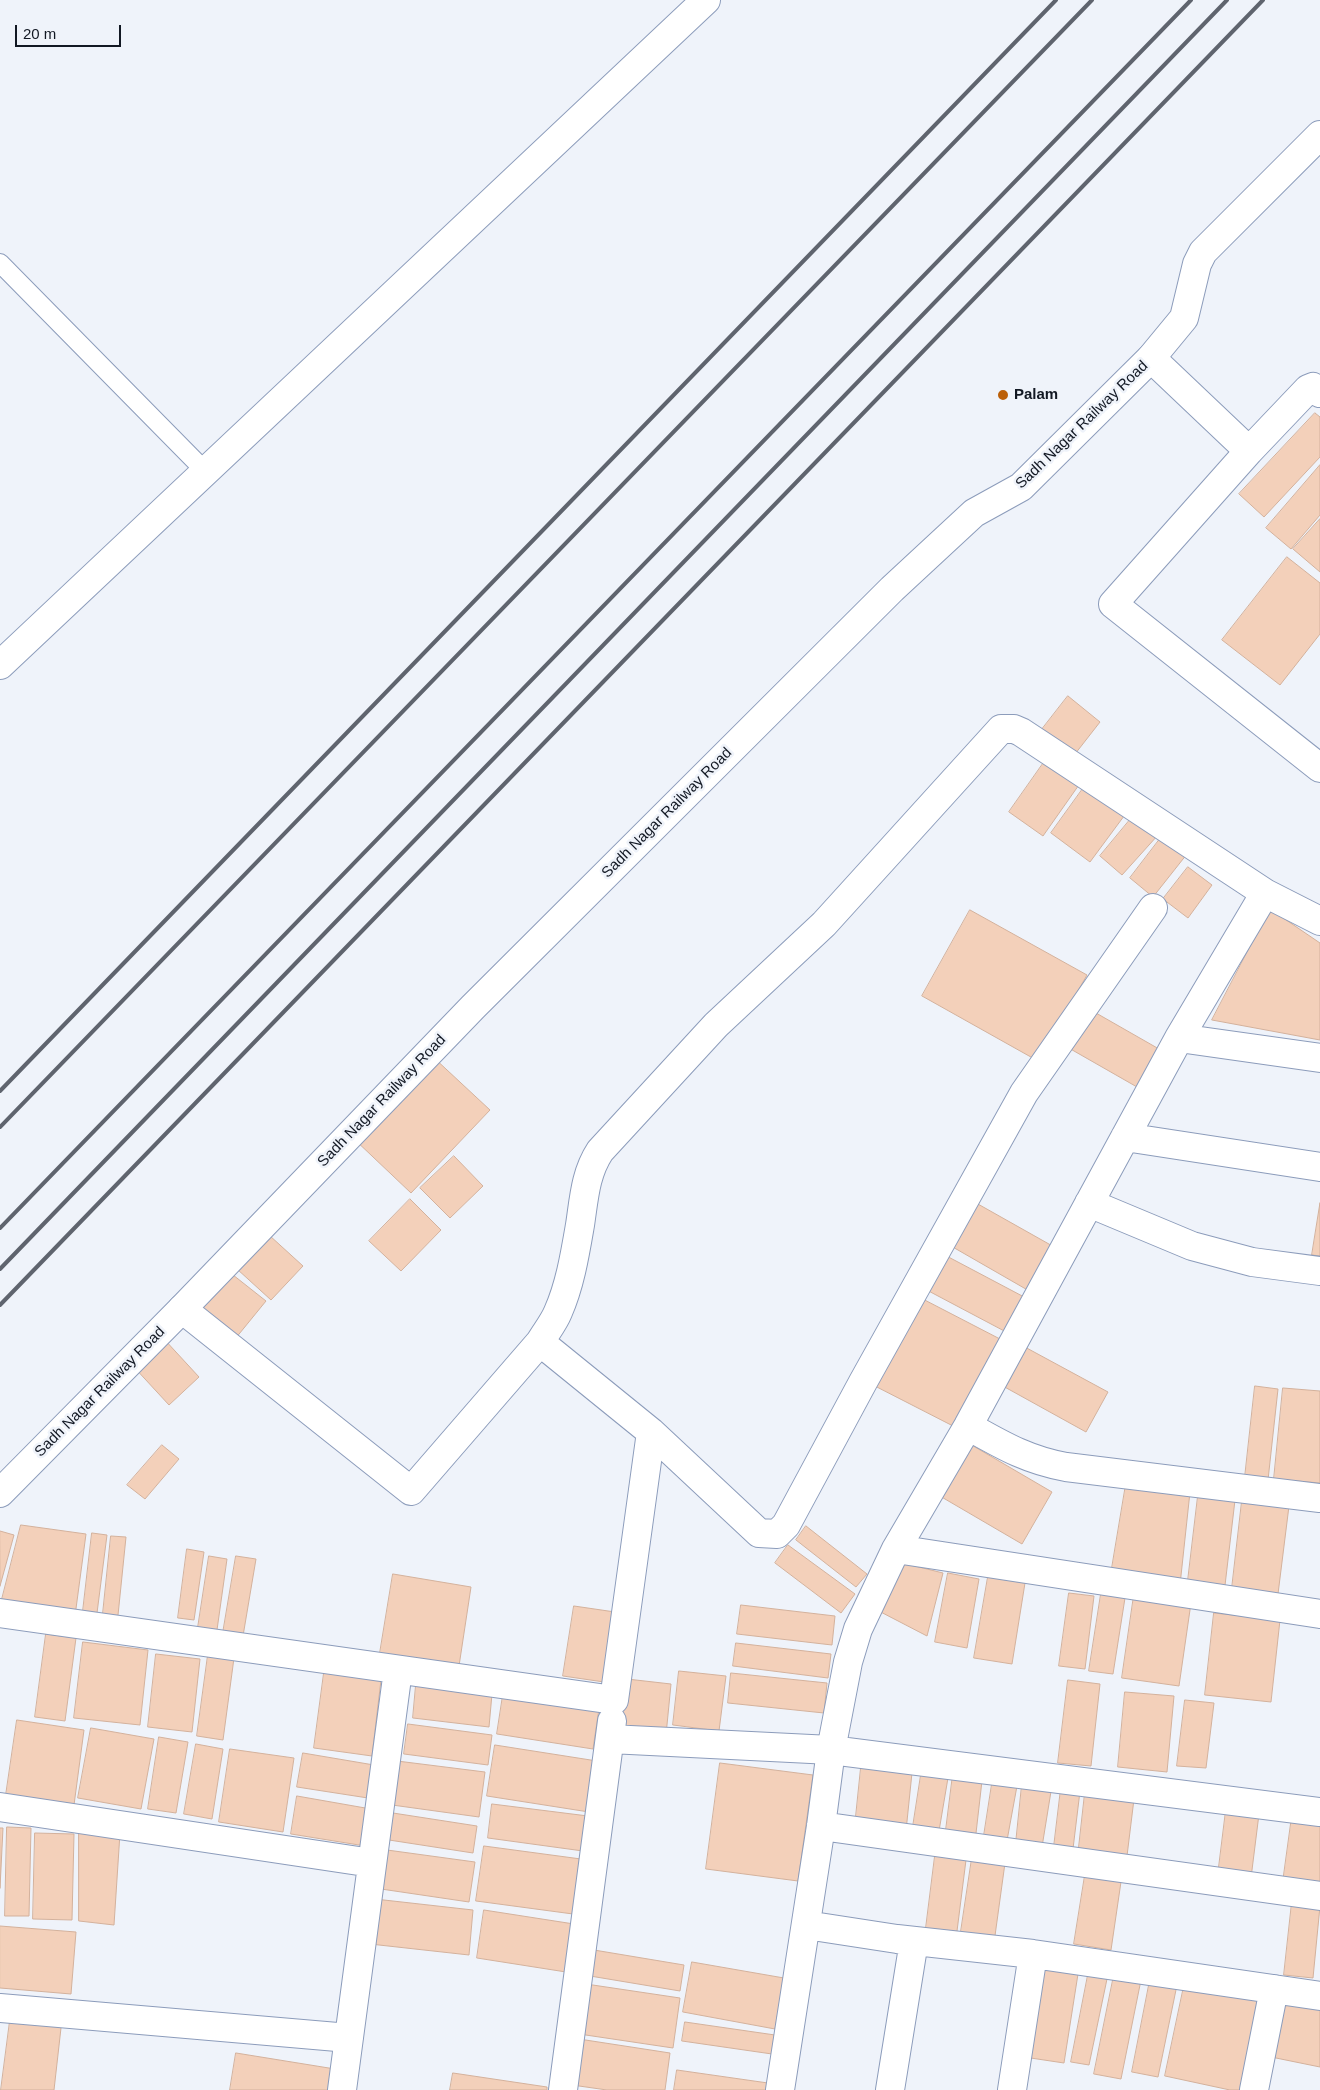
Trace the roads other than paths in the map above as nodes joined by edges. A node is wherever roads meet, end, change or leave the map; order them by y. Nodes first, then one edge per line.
1 (706, 0) edge
2 (1320, 135) edge
3 (0, 263) edge
4 (1151, 358) junction
5 (1320, 393) edge
6 (1249, 451) junction
7 (205, 471) junction
8 (0, 665) edge
9 (1320, 768) edge
10 (1265, 893) junction
11 (1153, 908) dead end
12 (1320, 921) edge
13 (1179, 1038) junction
14 (1320, 1058) edge
15 (1125, 1137) junction
16 (1320, 1167) edge
17 (1089, 1203) junction
18 (1320, 1272) edge
19 (182, 1309) junction
20 (540, 1342) junction
21 (968, 1426) junction
22 (651, 1432) junction
23 (0, 1493) edge
24 (1320, 1498) edge
25 (896, 1549) junction
26 (0, 1613) edge
27 (1320, 1614) edge
28 (398, 1670) junction
29 (614, 1700) junction
30 (610, 1739) junction
31 (831, 1750) junction
32 (0, 1807) edge
33 (1320, 1812) edge
34 (821, 1826) junction
35 (372, 1863) junction
36 (1320, 1896) edge
37 (806, 1925) junction
38 (914, 1941) junction
39 (1033, 1954) junction
40 (1274, 1988) junction
41 (1320, 1996) edge
42 (0, 2008) edge
43 (349, 2038) junction
44 (342, 2090) edge
45 (563, 2090) edge
46 (780, 2090) edge
47 (890, 2090) edge
48 (1012, 2090) edge
49 (1254, 2090) edge

1 - 7 street
2 - 4 street, Sadh Nagar Railway Road
3 - 7 lane
4 - 6 street
4 - 19 street, Sadh Nagar Railway Road
5 - 6 street
6 - 9 street
7 - 8 street
10 - 12 street
10 - 13 street
10 - 20 street
11 - 22 street
13 - 14 street
13 - 15 street
15 - 16 street
15 - 17 street
17 - 18 street
17 - 21 street
19 - 20 street
19 - 23 street, Sadh Nagar Railway Road
20 - 22 street
21 - 24 street
21 - 25 street
22 - 29 street
25 - 27 street
25 - 31 street
26 - 28 street
28 - 29 street
28 - 35 street
29 - 30 street
30 - 31 street
30 - 45 street
31 - 33 street
31 - 34 street
32 - 35 street
34 - 36 street
34 - 37 street
35 - 43 street
37 - 38 street
37 - 46 street
38 - 39 street
38 - 47 street
39 - 40 street
39 - 48 street
40 - 41 street
40 - 49 street
42 - 43 street
43 - 44 street

